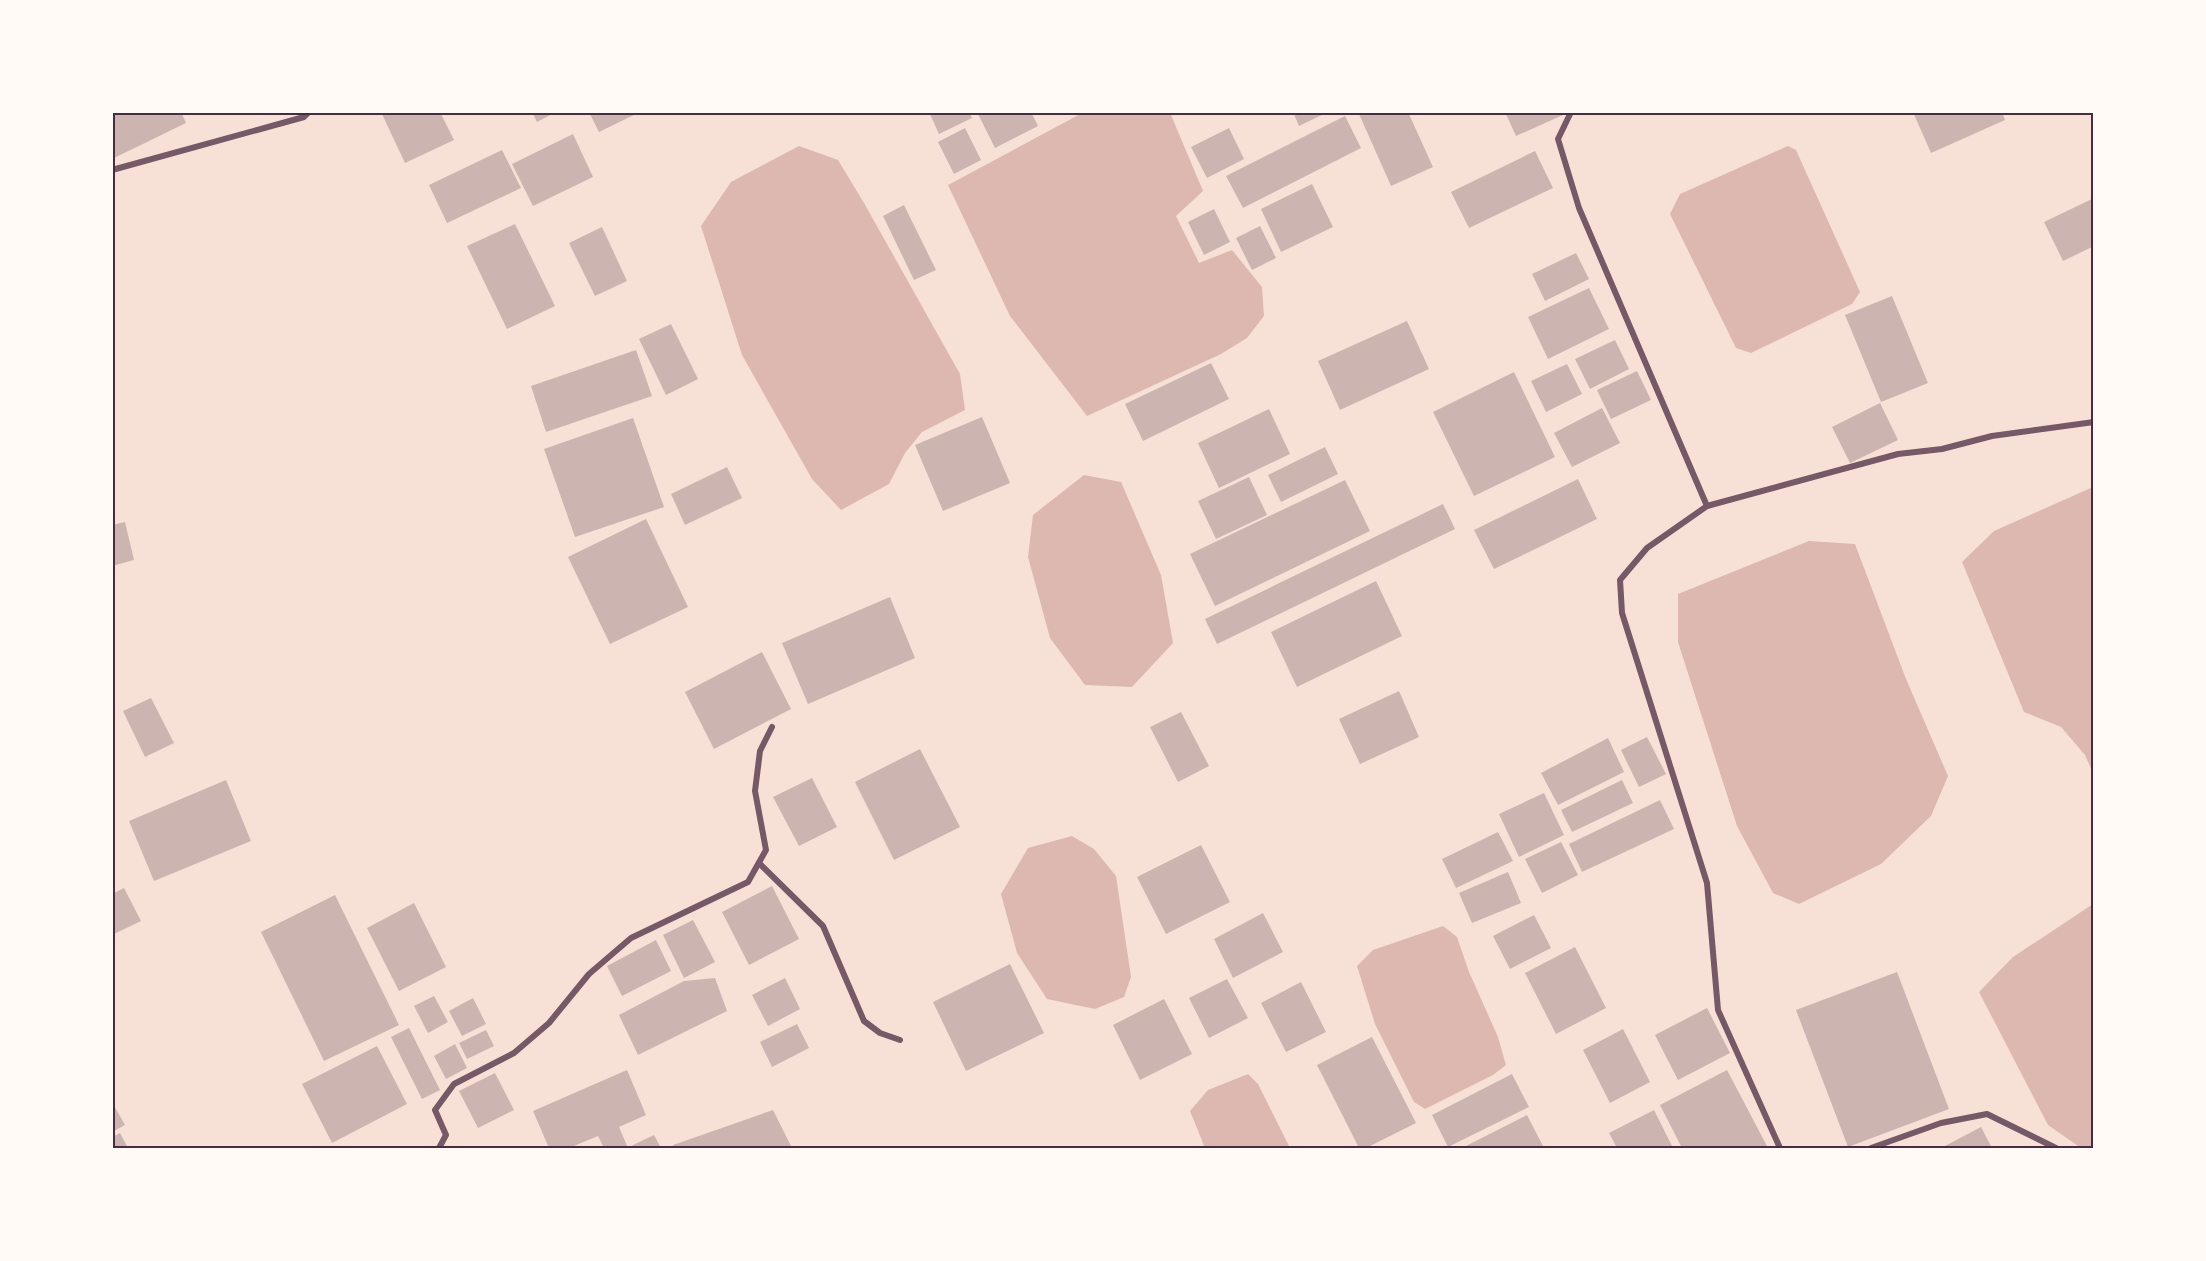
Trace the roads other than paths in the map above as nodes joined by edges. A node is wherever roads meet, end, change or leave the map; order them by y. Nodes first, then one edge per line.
1 (309, 112) edge
2 (1571, 112) edge
3 (112, 170) edge
4 (2094, 422) edge
5 (1707, 506) junction
6 (772, 727) dead end
7 (759, 863) junction
8 (900, 1040) dead end
9 (439, 1149) edge
10 (1780, 1149) edge
11 (1871, 1149) edge
12 (2056, 1149) edge

1 - 3 street
2 - 5 street
4 - 5 street
5 - 10 street
6 - 7 street
7 - 8 street
7 - 9 street
11 - 12 street

